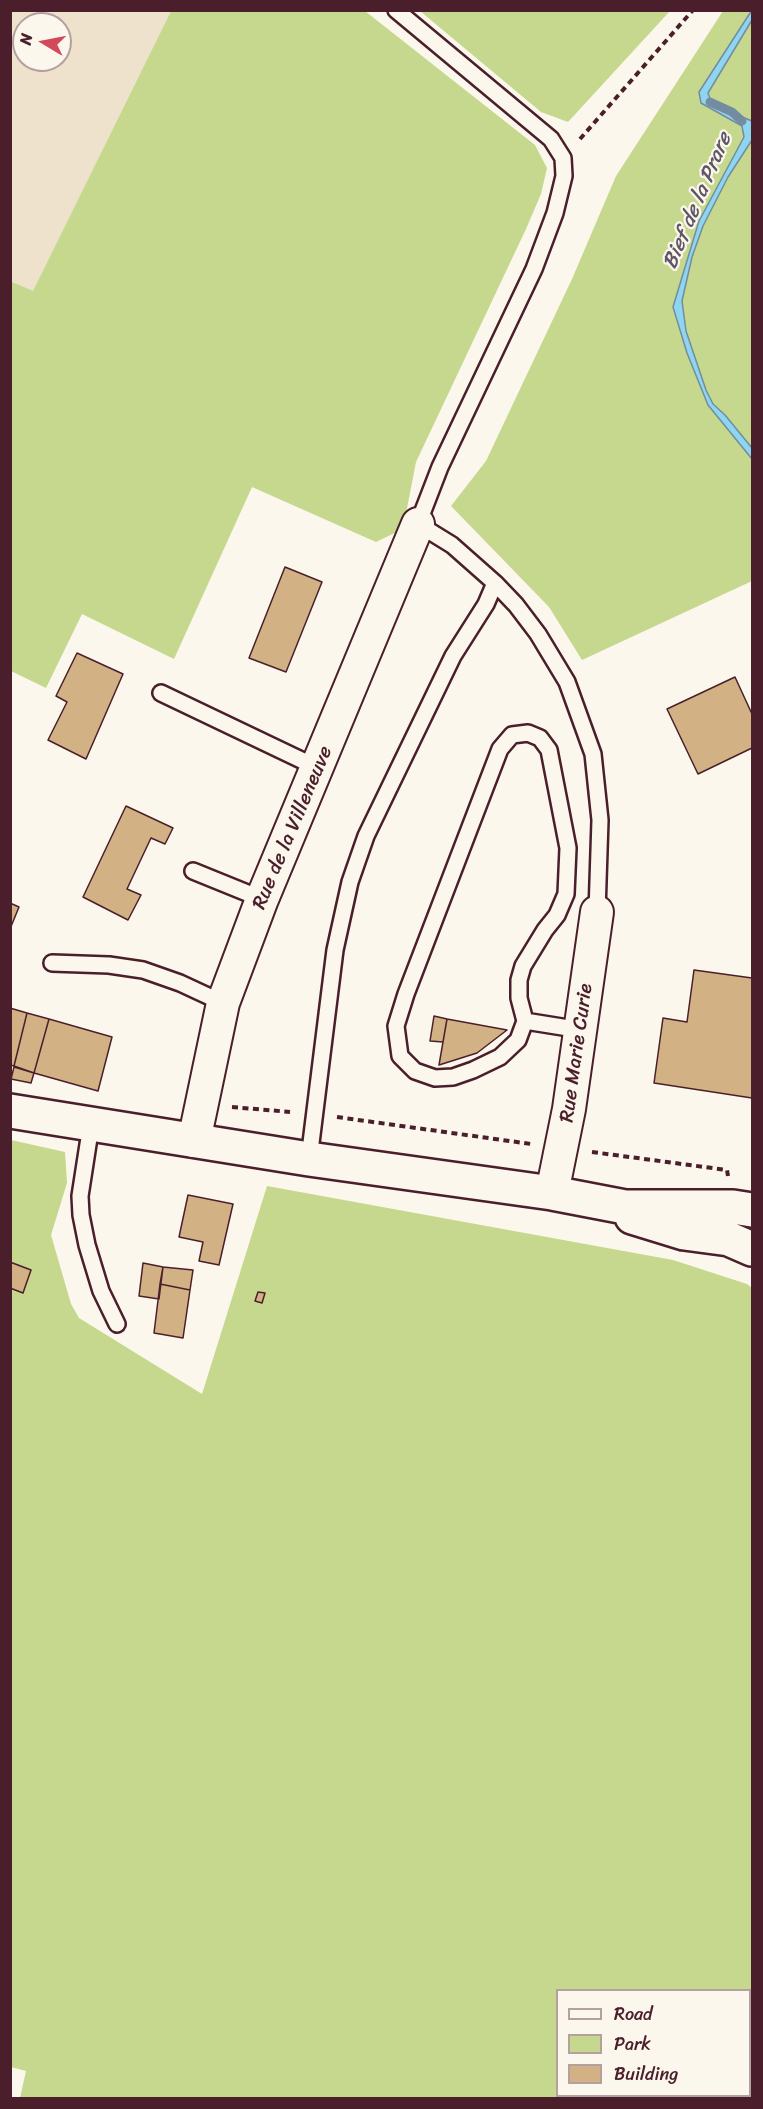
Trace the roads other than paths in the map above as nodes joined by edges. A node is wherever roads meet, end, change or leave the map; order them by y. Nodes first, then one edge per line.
1 (396, 10) edge
2 (418, 524) junction
3 (495, 583) junction
4 (161, 693) dead end
5 (318, 768) junction
6 (193, 871) dead end
7 (262, 899) junction
8 (597, 912) joint
9 (52, 963) dead end
10 (223, 1003) junction
11 (525, 1021) junction
12 (581, 1030) junction
13 (10, 1111) edge
14 (91, 1125) junction
15 (194, 1141) junction
16 (309, 1159) junction
17 (552, 1193) junction
18 (743, 1208) edge
19 (753, 1248) edge
20 (117, 1324) dead end

1 - 2 lane
2 - 3 lane
2 - 5 street, Rue de la Villeneuve
3 - 8 lane
3 - 16 lane
4 - 5 lane
5 - 7 street, Rue de la Villeneuve
6 - 7 lane
7 - 10 street, Rue de la Villeneuve
8 - 12 street, Rue Marie Curie
9 - 10 lane
10 - 15 street, Rue de la Villeneuve
11 - 11 lane
11 - 12 lane
12 - 17 street, Rue Marie Curie
13 - 14 main road
14 - 15 main road
14 - 20 lane
15 - 16 main road
16 - 17 main road
17 - 18 main road
17 - 19 main road

